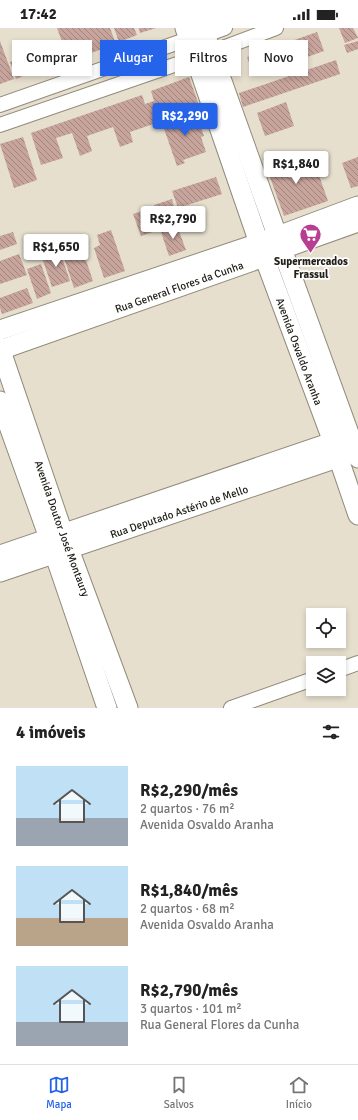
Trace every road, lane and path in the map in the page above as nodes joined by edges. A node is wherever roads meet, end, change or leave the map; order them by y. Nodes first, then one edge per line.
1 (225, 28) edge
2 (276, 28) edge
3 (198, 40) edge
4 (175, 48) edge
5 (175, 50) edge
6 (209, 76) edge
7 (212, 76) edge
8 (0, 105) edge
9 (0, 125) edge
10 (358, 206) edge
11 (358, 222) edge
12 (279, 243) junction
13 (262, 250) junction
14 (80, 313) junction
15 (0, 330) edge
16 (0, 349) edge
17 (0, 401) edge
18 (350, 447) edge
19 (358, 515) edge
20 (58, 543) junction
21 (0, 554) edge
22 (0, 572) edge
23 (358, 663) edge
24 (346, 667) edge
25 (306, 681) edge
26 (107, 708) edge
27 (128, 708) edge
28 (231, 708) edge

1 - 3 street
2 - 3 street
4 - 8 street
5 - 9 street
6 - 13 street, Avenida Osvaldo Aranha
7 - 12 street, Avenida Osvaldo Aranha
10 - 12 street, Rua General Flores da Cunha
11 - 12 street, Rua General Flores da Cunha
12 - 13 street, Rua General Flores da Cunha
12 - 18 street, Avenida Osvaldo Aranha
13 - 14 street, Rua General Flores da Cunha
13 - 18 street, Avenida Osvaldo Aranha
14 - 15 street, Rua General Flores da Cunha
14 - 16 street, Rua General Flores da Cunha
16 - 20 street, Avenida Doutor José Montaury
17 - 20 street, Avenida Doutor José Montaury
18 - 19 street, Avenida Osvaldo Aranha
18 - 20 street, Rua Deputado Astério de Mello
20 - 21 street, Rua Deputado Astério de Mello
20 - 22 street, Rua Deputado Astério de Mello
20 - 26 street, Avenida Doutor José Montaury
20 - 27 street, Avenida Doutor José Montaury
23 - 24 street
25 - 28 street

